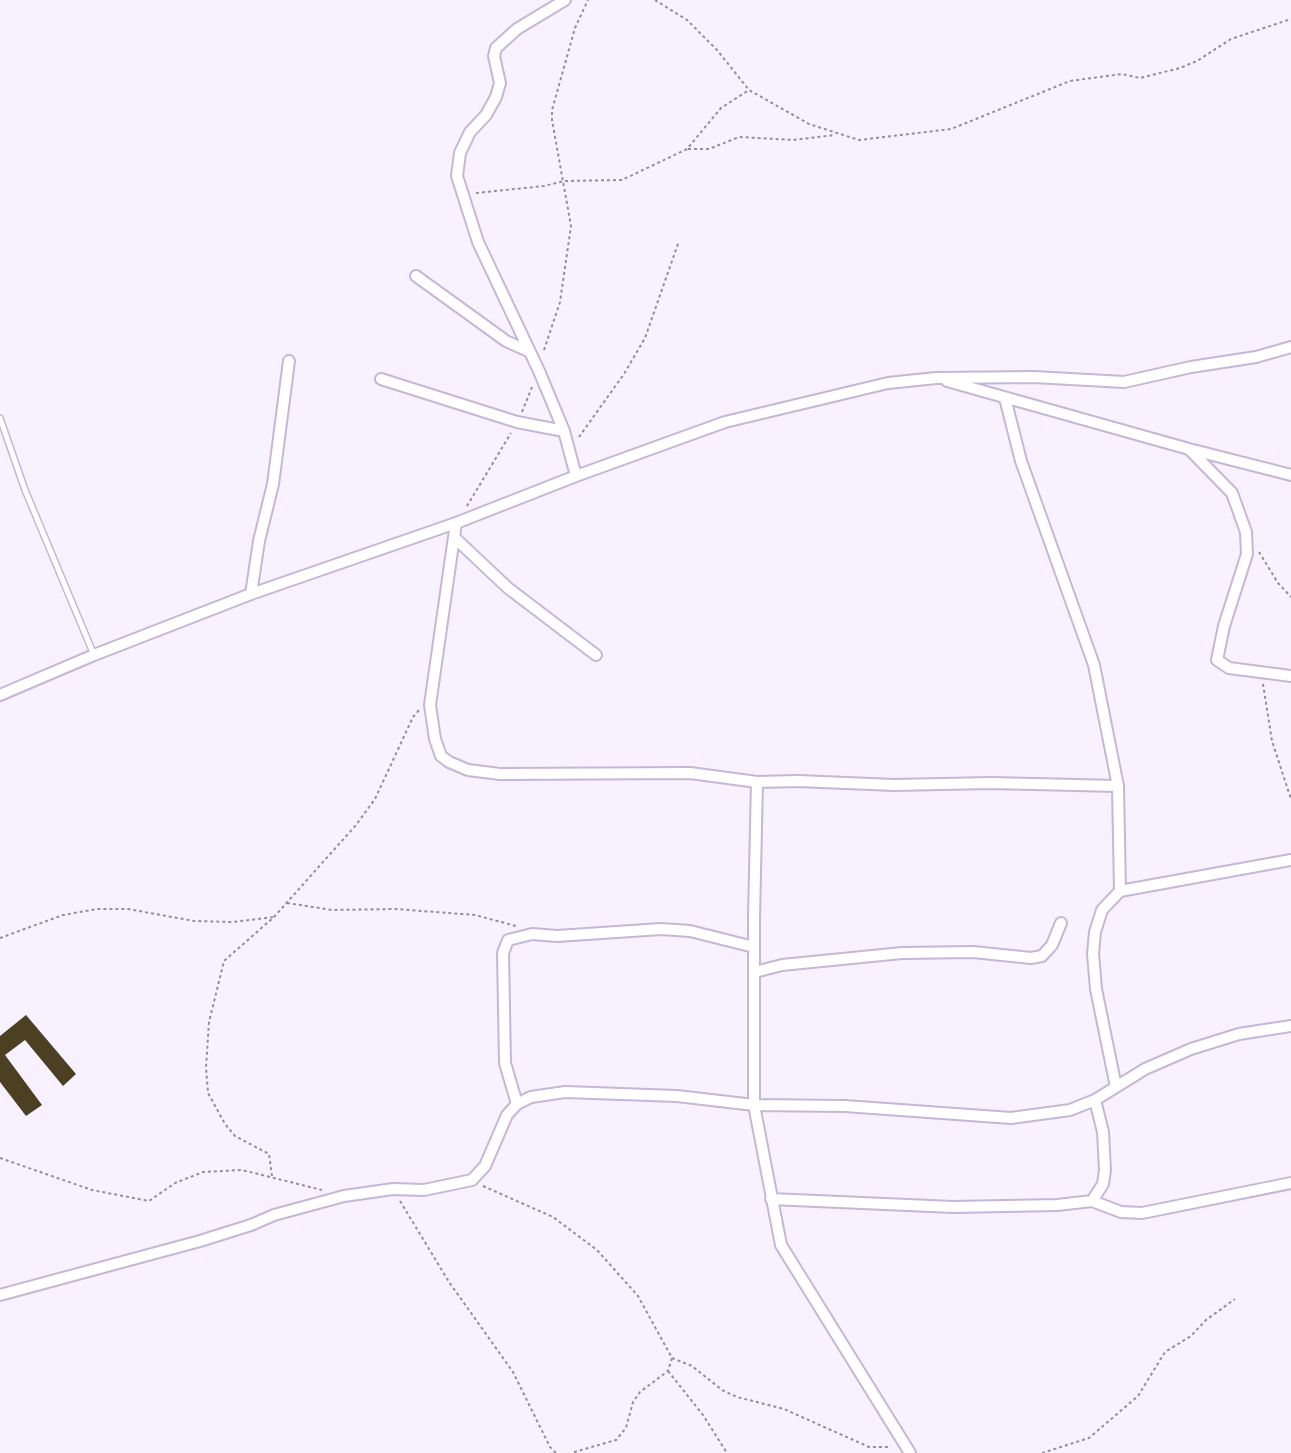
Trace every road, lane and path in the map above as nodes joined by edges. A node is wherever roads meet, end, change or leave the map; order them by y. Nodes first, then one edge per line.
1 (565, 0) edge
2 (588, 0) edge
3 (655, 0) edge
4 (1291, 19) edge
5 (749, 90) junction
6 (838, 135) junction
7 (687, 149) junction
8 (564, 181) junction
9 (461, 195) junction
10 (679, 241) dead end
11 (416, 276) dead end
12 (1291, 347) edge
13 (528, 351) junction
14 (543, 351) dead end
15 (289, 361) dead end
16 (539, 371) junction
17 (936, 378) junction
18 (381, 380) dead end
19 (1005, 398) junction
20 (0, 418) edge
21 (517, 422) junction
22 (564, 430) junction
23 (1189, 449) junction
24 (568, 452) junction
25 (1291, 475) edge
26 (576, 476) junction
27 (456, 523) junction
28 (1246, 532) junction
29 (456, 539) junction
30 (251, 594) junction
31 (1291, 597) edge
32 (94, 655) junction
33 (596, 655) dead end
34 (1261, 673) junction
35 (1291, 676) edge
36 (0, 695) edge
37 (430, 705) junction
38 (757, 782) junction
39 (1118, 786) junction
40 (1291, 799) edge
41 (1291, 860) edge
42 (1120, 891) junction
43 (287, 903) junction
44 (274, 917) junction
45 (1061, 923) dead end
46 (532, 934) junction
47 (0, 938) edge
48 (754, 947) junction
49 (754, 972) junction
50 (1291, 1026) edge
51 (1116, 1087) junction
52 (1095, 1100) junction
53 (517, 1104) junction
54 (754, 1105) junction
55 (0, 1158) edge
56 (272, 1176) junction
57 (472, 1180) junction
58 (1291, 1183) edge
59 (393, 1189) junction
60 (323, 1190) dead end
61 (771, 1200) junction
62 (1092, 1201) junction
63 (0, 1295) edge
64 (1235, 1299) dead end
65 (672, 1358) junction
66 (668, 1371) junction
67 (908, 1450) edge
68 (556, 1453) edge
69 (571, 1453) edge
70 (727, 1453) edge
71 (1042, 1453) edge

1 - 9 street
2 - 8 path
3 - 5 path
4 - 6 path
5 - 6 path
5 - 7 path
6 - 7 path
7 - 8 path
8 - 9 path
8 - 14 path
9 - 13 street
10 - 24 path
11 - 13 street
12 - 17 street
13 - 16 street
15 - 30 street
16 - 21 path
16 - 22 street
17 - 19 street
17 - 26 street
18 - 21 street
19 - 23 street
19 - 39 street
20 - 32 lane
21 - 22 street
21 - 27 path
22 - 24 street
23 - 25 street
23 - 28 street
24 - 26 street
26 - 27 street
27 - 29 street
27 - 30 street
28 - 31 path
28 - 34 street
29 - 33 street
29 - 37 street
30 - 32 street
32 - 36 street
34 - 35 street
34 - 40 path
37 - 38 street
37 - 43 path
38 - 39 street
38 - 48 street
39 - 42 street
41 - 42 street
42 - 51 street
43 - 44 path
43 - 46 path
44 - 47 path
44 - 56 path
45 - 49 street
46 - 48 street
46 - 53 street
48 - 49 street
49 - 54 street
50 - 51 street
51 - 52 street
52 - 54 street
52 - 62 street
53 - 54 street
53 - 57 street
54 - 61 street
55 - 56 path
56 - 60 path
57 - 59 street
57 - 65 path
58 - 62 street
59 - 63 street
59 - 68 path
61 - 62 street
61 - 67 street
64 - 71 path
65 - 66 path
65 - 67 path
66 - 69 path
66 - 70 path

